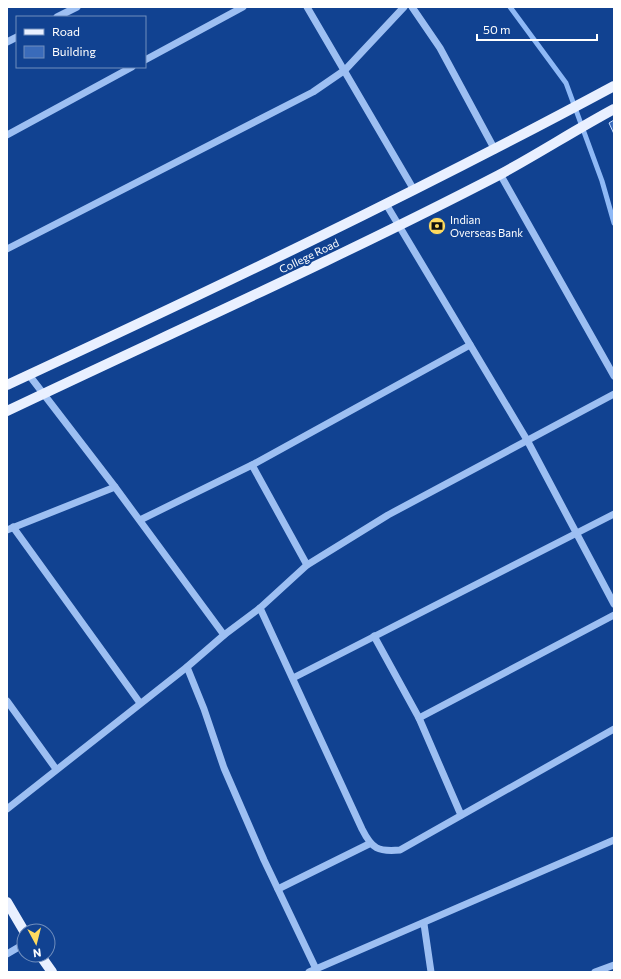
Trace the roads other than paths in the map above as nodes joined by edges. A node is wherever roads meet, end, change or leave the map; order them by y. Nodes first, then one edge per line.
1 (77, 7) edge
2 (243, 7) edge
3 (307, 7) edge
4 (404, 7) edge
5 (412, 7) edge
6 (59, 16) edge
7 (16, 38) edge
8 (7, 42) edge
9 (146, 59) edge
10 (130, 68) edge
11 (345, 70) junction
12 (614, 86) edge
13 (614, 109) edge
14 (7, 135) edge
15 (495, 150) junction
16 (500, 174) junction
17 (414, 190) junction
18 (386, 204) junction
19 (398, 226) junction
20 (7, 249) edge
21 (470, 345) junction
22 (29, 375) junction
23 (614, 376) edge
24 (7, 385) edge
25 (44, 394) junction
26 (614, 394) edge
27 (7, 411) edge
28 (527, 440) junction
29 (252, 465) junction
30 (115, 487) junction
31 (614, 514) edge
32 (140, 520) junction
33 (10, 528) edge
34 (575, 533) junction
35 (308, 565) junction
36 (614, 604) edge
37 (260, 608) junction
38 (614, 615) edge
39 (224, 635) junction
40 (374, 636) junction
41 (187, 667) junction
42 (294, 678) junction
43 (7, 701) edge
44 (140, 703) junction
45 (419, 718) junction
46 (614, 728) edge
47 (56, 769) junction
48 (7, 809) edge
49 (461, 815) junction
50 (614, 840) edge
51 (369, 844) junction
52 (278, 889) junction
53 (7, 902) edge
54 (19, 923) edge
55 (424, 924) junction
56 (16, 949) edge
57 (7, 954) edge
58 (46, 963) edge
59 (614, 965) edge
60 (313, 970) edge
61 (603, 971) edge
62 (52, 972) edge
63 (431, 972) edge
64 (595, 972) edge

1 - 6 street
2 - 9 street
3 - 11 street
4 - 11 street
5 - 15 street
7 - 8 street
10 - 14 street
11 - 17 street
11 - 20 street
12 - 15 main road, College Road
13 - 16 main road, College Road
15 - 17 main road, College Road
16 - 19 main road, College Road
16 - 23 street
17 - 18 main road, College Road
18 - 19 street
18 - 22 main road, College Road
19 - 21 street
19 - 25 main road, College Road
21 - 28 street
21 - 29 street
22 - 24 main road, College Road
22 - 25 street
25 - 27 main road, College Road
25 - 30 street
26 - 28 street
28 - 34 street
28 - 35 street
29 - 32 street
29 - 35 street
30 - 32 street
30 - 33 street
31 - 34 street
32 - 39 street
33 - 44 street
34 - 36 street
34 - 40 street
35 - 37 street
37 - 39 street
37 - 42 street
38 - 45 street
39 - 41 street
40 - 42 street
40 - 45 street
41 - 44 street
41 - 52 street
42 - 51 street
43 - 47 street
44 - 47 street
45 - 49 street
46 - 49 street
47 - 48 street
49 - 51 street
50 - 55 street
51 - 52 street
52 - 60 street
53 - 54 main road
55 - 60 street
55 - 63 street
56 - 57 street
58 - 62 main road
59 - 61 street
61 - 64 street

